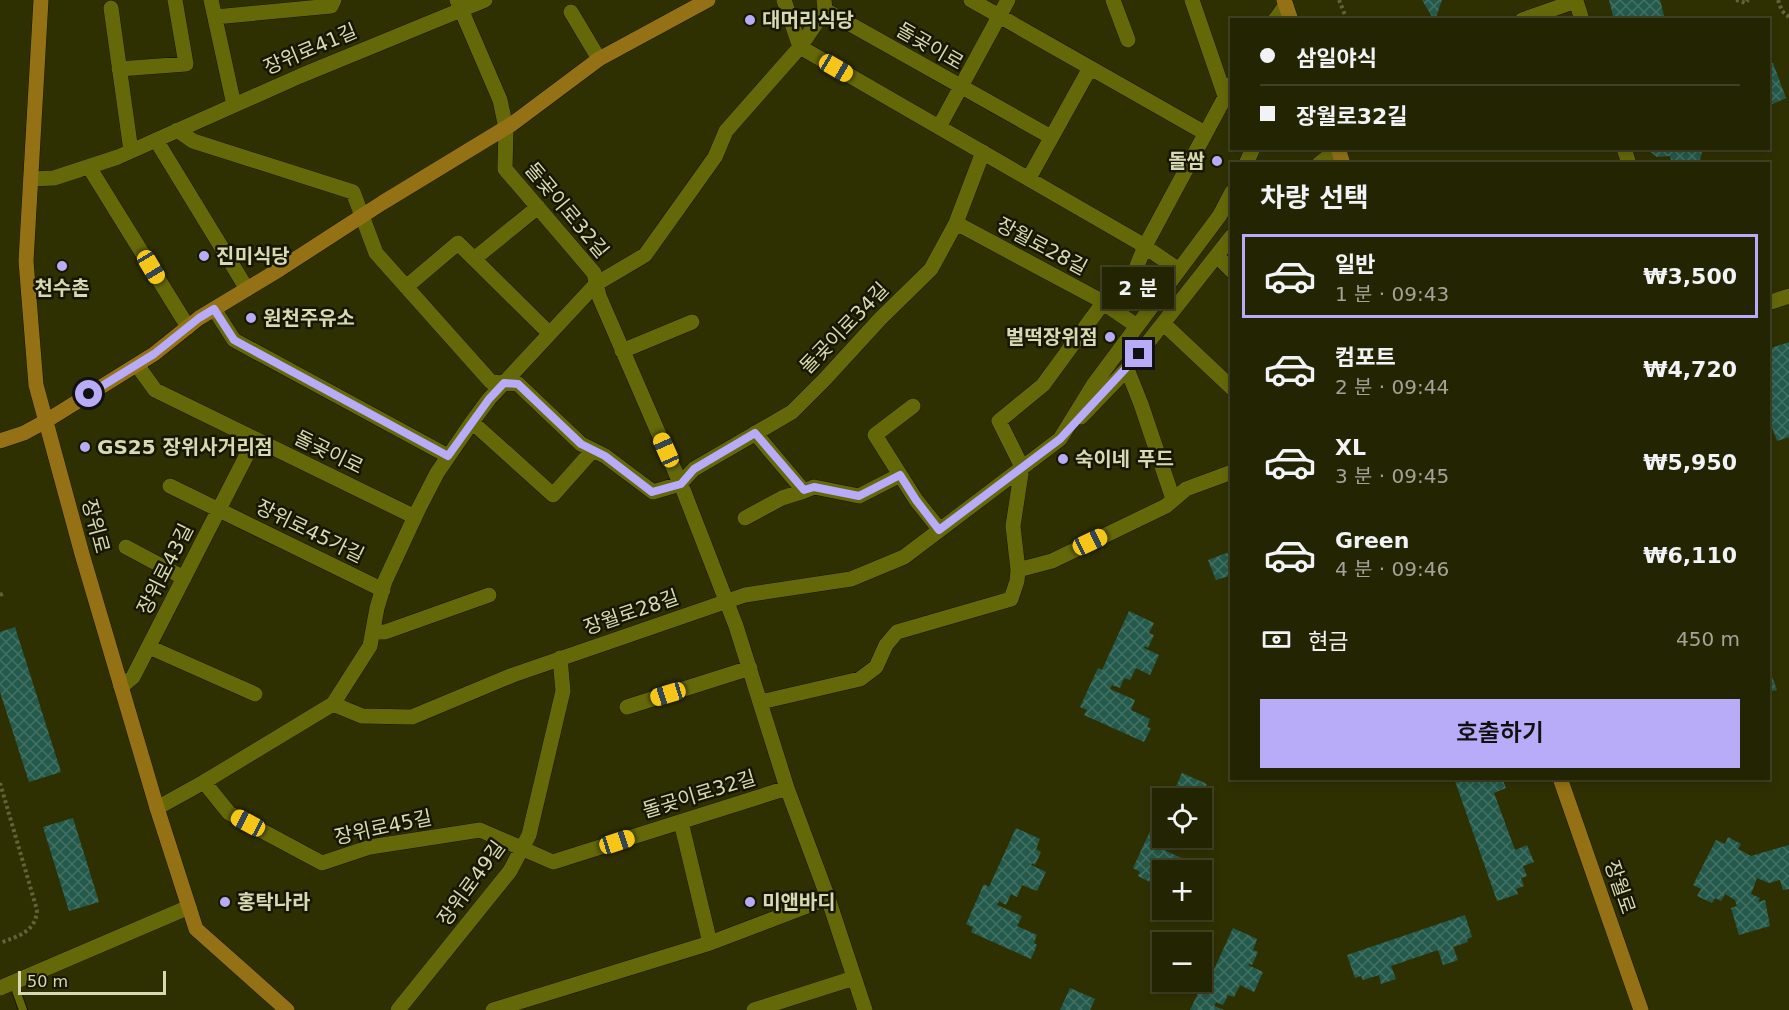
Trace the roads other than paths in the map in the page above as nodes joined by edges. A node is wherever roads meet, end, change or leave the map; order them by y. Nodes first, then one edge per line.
1 (41, 0) edge
2 (175, 0) edge
3 (211, 0) edge
4 (334, 0) edge
5 (485, 0) edge
6 (708, 0) edge
7 (784, 0) edge
8 (971, 0) edge
9 (1008, 0) edge
10 (1113, 0) edge
11 (1192, 0) edge
12 (459, 4) edge
13 (824, 5) edge
14 (111, 8) dead end
15 (571, 12) dead end
16 (999, 16) junction
17 (215, 17) junction
18 (1528, 18) edge
19 (1581, 18) edge
20 (1128, 40) dead end
21 (800, 47) junction
22 (599, 59) junction
23 (1090, 68) junction
24 (119, 69) junction
25 (960, 87) junction
26 (1228, 90) edge
27 (234, 105) junction
28 (506, 128) junction
29 (939, 128) junction
30 (177, 130) junction
31 (1205, 133) junction
32 (1051, 137) junction
33 (156, 140) junction
34 (131, 151) junction
35 (983, 152) junction
36 (1340, 154) edge
37 (1323, 162) edge
38 (89, 167) junction
39 (1029, 178) junction
40 (31, 179) junction
41 (1230, 196) edge
42 (538, 207) junction
43 (363, 215) junction
44 (956, 224) junction
45 (1230, 239) edge
46 (1144, 246) junction
47 (1217, 256) junction
48 (474, 259) junction
49 (1230, 269) edge
50 (1179, 270) junction
51 (596, 284) junction
52 (406, 287) junction
53 (247, 289) junction
54 (1789, 296) edge
55 (1770, 302) edge
56 (1103, 303) junction
57 (214, 309) junction
58 (1118, 313) junction
59 (692, 322) dead end
60 (1164, 324) junction
61 (1137, 326) junction
62 (188, 327) junction
63 (549, 333) junction
64 (622, 351) junction
65 (136, 365) junction
66 (1127, 369) junction
67 (504, 383) junction
68 (1230, 386) edge
69 (913, 406) dead end
70 (46, 421) junction
71 (472, 422) junction
72 (755, 433) junction
73 (255, 439) junction
74 (1060, 439) junction
75 (0, 441) edge
76 (593, 450) junction
77 (448, 456) junction
78 (1022, 467) junction
79 (1230, 473) edge
80 (900, 475) junction
81 (681, 484) junction
82 (170, 486) dead end
83 (804, 490) junction
84 (1173, 498) junction
85 (219, 510) junction
86 (415, 518) junction
87 (745, 518) dead end
88 (939, 530) junction
89 (126, 548) dead end
90 (1018, 570) junction
91 (184, 578) junction
92 (383, 590) junction
93 (489, 595) dead end
94 (725, 602) junction
95 (373, 632) junction
96 (149, 647) junction
97 (560, 658) junction
98 (750, 668) junction
99 (121, 687) junction
100 (255, 694) dead end
101 (761, 702) junction
102 (333, 704) junction
103 (627, 706) dead end
104 (1561, 780) edge
105 (204, 782) junction
106 (787, 788) junction
107 (156, 807) junction
108 (681, 822) junction
109 (522, 849) junction
110 (828, 898) junction
111 (189, 907) junction
112 (710, 943) junction
113 (854, 978) junction
114 (6, 985) edge
115 (23, 1010) edge
116 (287, 1010) edge
117 (398, 1010) edge
118 (493, 1010) edge
119 (754, 1010) edge
120 (865, 1010) edge
121 (1641, 1010) edge

1 - 40 street, 장위로
2 - 24 street
3 - 17 street
4 - 17 street
5 - 12 street, 장위로41길
6 - 22 street
7 - 21 street
8 - 16 street
9 - 16 street, 돌곶이로
10 - 20 street
11 - 26 street
12 - 27 street, 장위로41길
12 - 28 street, 돌곶이로32길
13 - 21 street
13 - 25 street, 돌곶이로
14 - 24 street
15 - 22 street
16 - 23 street
16 - 25 street, 돌곶이로
17 - 27 street
18 - 19 street
21 - 29 street
21 - 51 street
22 - 28 street
23 - 31 street
23 - 32 street
24 - 34 street
25 - 29 street, 돌곶이로
25 - 32 street, 돌곶이로
26 - 31 street
27 - 30 street, 장위로41길
28 - 42 street, 돌곶이로32길
28 - 43 street
29 - 35 street
30 - 33 street, 장위로41길
30 - 43 street
31 - 46 street
32 - 39 street
33 - 34 street, 장위로41길
33 - 53 street
34 - 38 street, 장위로41길
35 - 39 street
35 - 44 street, 돌곶이로34길
36 - 37 street
38 - 40 street, 장위로41길
38 - 62 street
39 - 46 street
40 - 70 street, 장위로
41 - 50 street, 장월로28길
42 - 48 street
42 - 51 street, 돌곶이로32길
43 - 52 street
43 - 53 street
44 - 56 street, 장월로28길
44 - 72 street, 돌곶이로34길
45 - 47 street
46 - 50 street
46 - 58 street
47 - 49 street
47 - 60 street
48 - 52 street
48 - 63 street
50 - 61 street, 장월로28길
51 - 63 street
51 - 64 street, 돌곶이로32길
52 - 67 street
53 - 57 street
54 - 55 street
56 - 58 street, 장월로28길
56 - 78 street
57 - 62 street
57 - 77 street
58 - 61 street, 장월로28길
59 - 64 street
60 - 66 street
60 - 68 street
61 - 74 street, 장월로28길
62 - 65 street
63 - 67 street
64 - 81 street, 돌곶이로32길
65 - 70 street
65 - 73 street, 돌곶이로
66 - 74 street
66 - 84 street
67 - 71 street
67 - 76 street
69 - 80 street
70 - 75 street
70 - 99 street, 장위로
71 - 76 street
71 - 77 street
72 - 81 street, 돌곶이로34길
72 - 83 street
73 - 85 street, 장위로43길
73 - 86 street, 돌곶이로
74 - 78 street, 장월로28길
76 - 81 street
77 - 86 street
78 - 88 street, 장월로28길
78 - 90 street
79 - 84 street
80 - 83 street
80 - 88 street
81 - 94 street, 돌곶이로32길
82 - 85 street, 장위로43길
83 - 87 street
84 - 90 street
85 - 91 street, 장위로43길
85 - 92 street, 장위로45가길
86 - 92 street
88 - 94 street, 장월로28길
89 - 91 street, 장위로
90 - 101 street
91 - 96 street, 장위로43길
92 - 95 street
93 - 95 street
94 - 97 street, 장월로28길
94 - 98 street, 돌곶이로32길
95 - 102 street
96 - 99 street, 장위로43길
96 - 100 street, 장위로43길
97 - 102 street, 장월로28길
97 - 109 street, 장위로49길
98 - 101 street, 돌곶이로32길
98 - 103 street
99 - 107 street, 장위로
101 - 106 street, 돌곶이로32길
102 - 105 street
104 - 121 street, 장월로
105 - 107 street
105 - 109 street, 장위로45길
106 - 108 street, 돌곶이로32길
106 - 110 street, 돌곶이로32길
107 - 111 street, 장위로
108 - 109 street, 돌곶이로32길
108 - 112 street
109 - 117 street, 장위로49길
110 - 112 street
110 - 113 street, 돌곶이로32길
111 - 114 street
111 - 116 street, 장위로
112 - 118 street
113 - 119 street
113 - 120 street, 돌곶이로32길
114 - 115 lane

